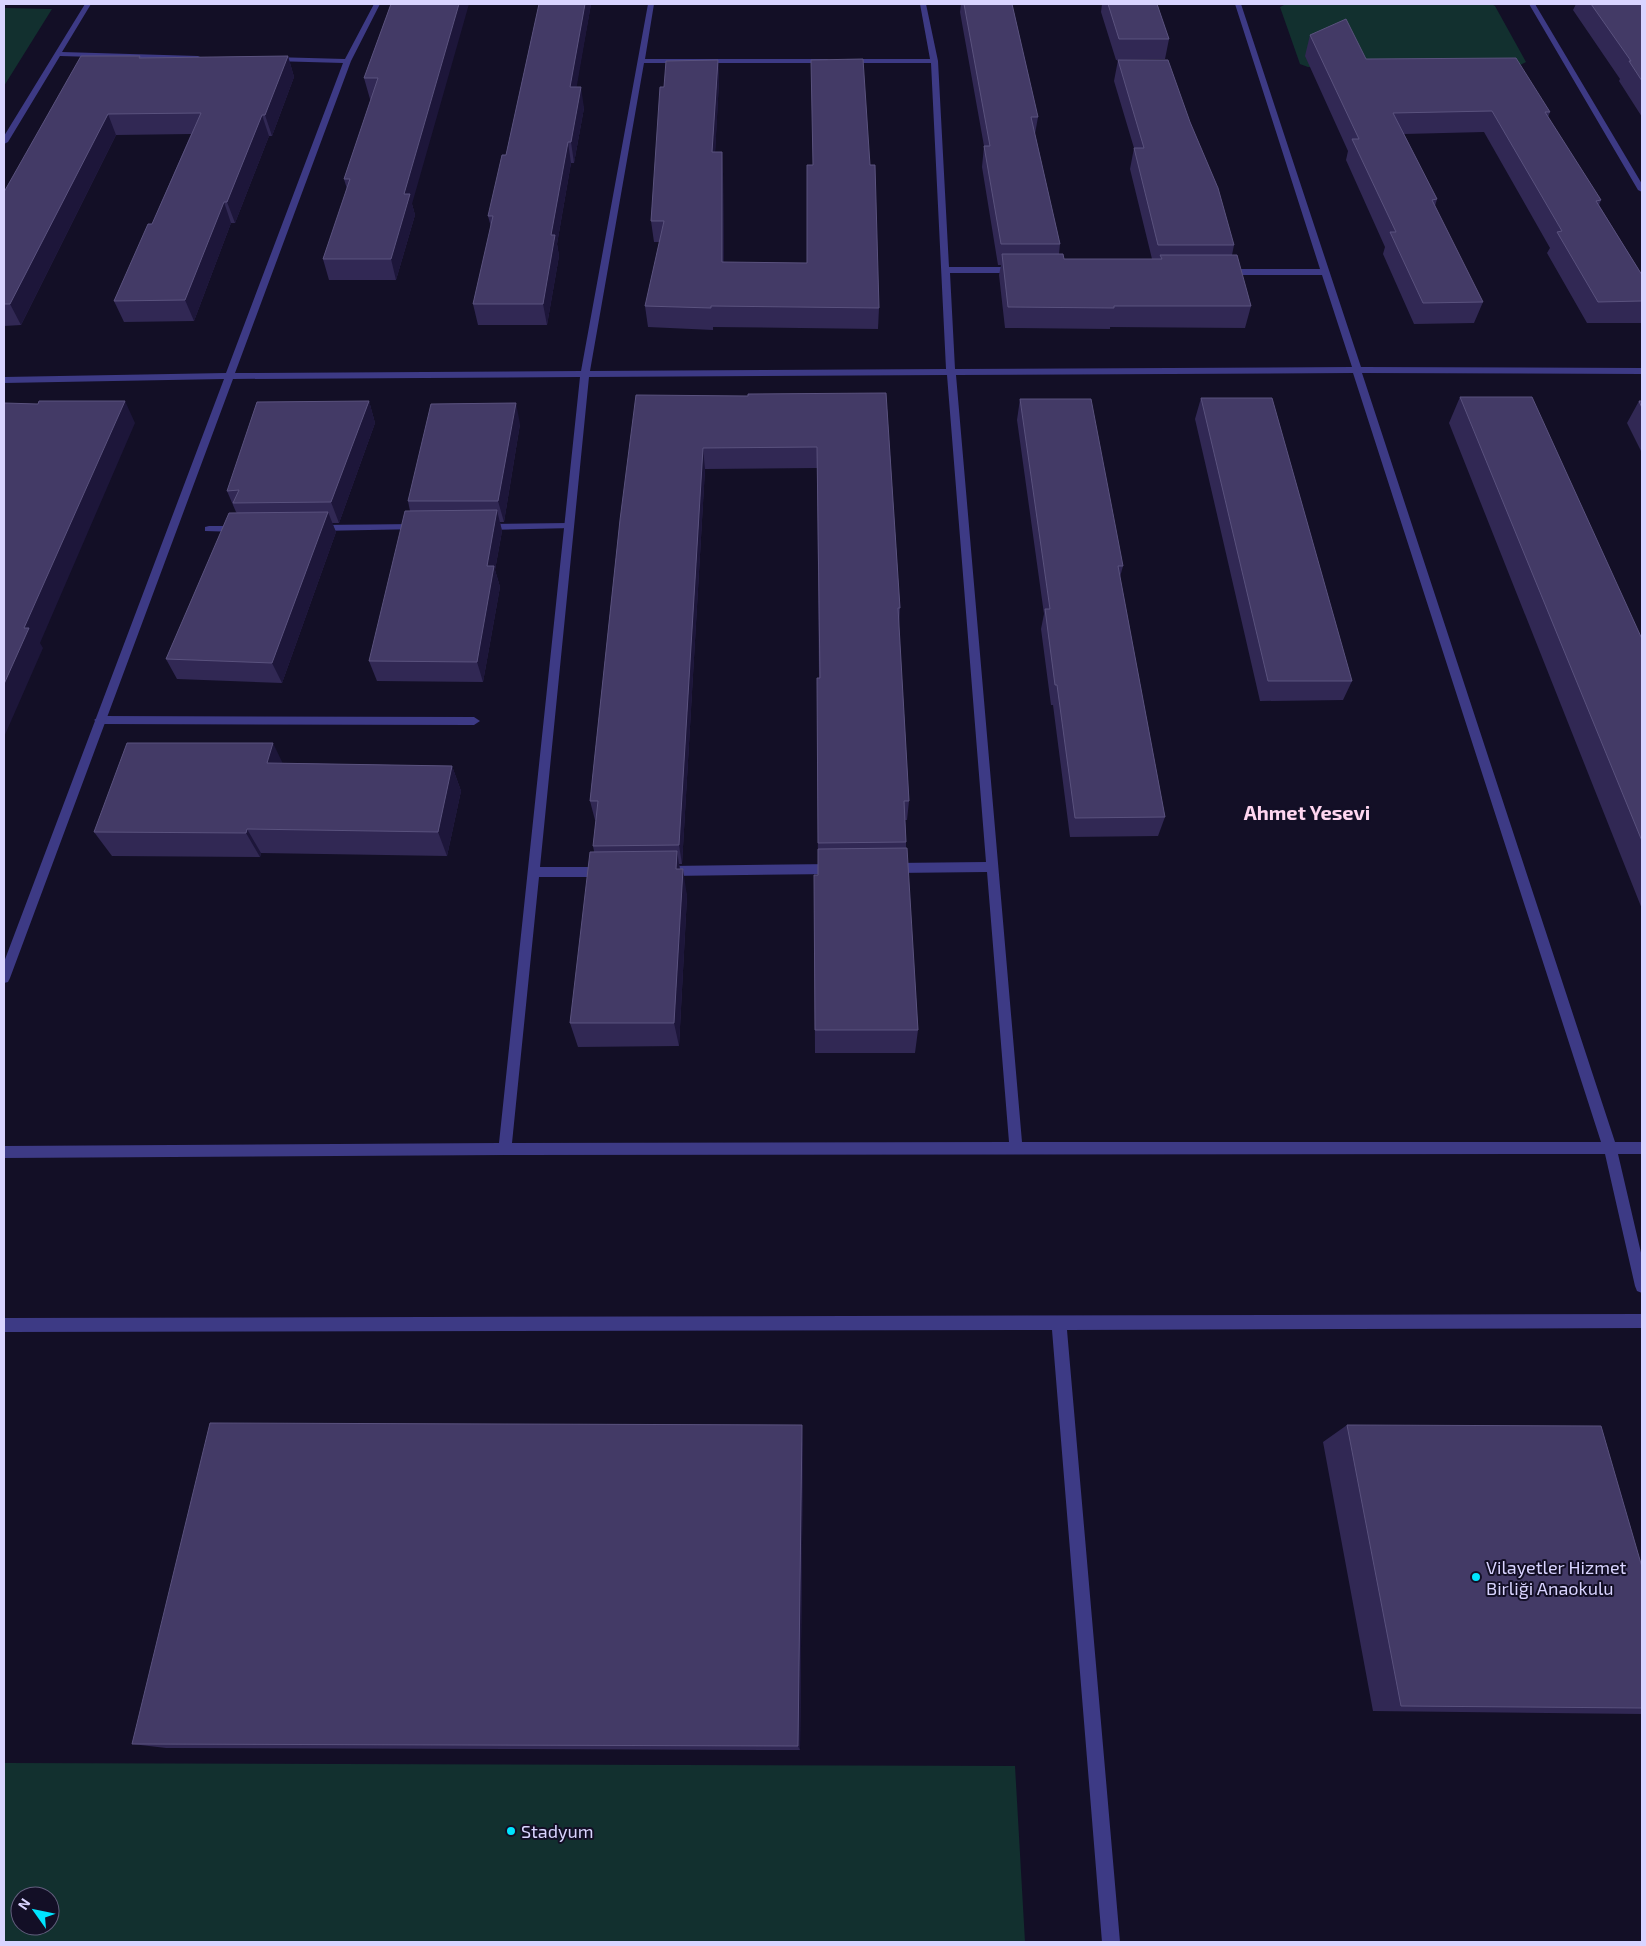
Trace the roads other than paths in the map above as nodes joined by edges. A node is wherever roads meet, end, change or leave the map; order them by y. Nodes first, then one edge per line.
1 (88, 4) edge
2 (377, 4) edge
3 (651, 4) edge
4 (922, 4) edge
5 (1238, 4) edge
6 (1532, 4) edge
7 (58, 54) junction
8 (208, 58) edge
9 (268, 59) edge
10 (347, 61) junction
11 (640, 61) junction
12 (934, 61) junction
13 (4, 142) edge
14 (1642, 190) edge
15 (946, 270) junction
16 (1026, 270) edge
17 (1216, 272) edge
18 (1326, 272) junction
19 (1357, 370) junction
20 (1642, 371) edge
21 (951, 372) junction
22 (584, 374) junction
23 (229, 376) junction
24 (4, 380) edge
25 (569, 526) junction
26 (423, 527) edge
27 (472, 527) edge
28 (306, 528) edge
29 (209, 529) dead end
30 (248, 529) edge
31 (100, 720) junction
32 (474, 721) dead end
33 (992, 867) junction
34 (882, 868) edge
35 (843, 869) edge
36 (613, 871) edge
37 (653, 871) edge
38 (534, 872) junction
39 (4, 978) edge
40 (1016, 1148) junction
41 (1610, 1148) junction
42 (1642, 1148) edge
43 (505, 1149) junction
44 (4, 1152) edge
45 (1642, 1286) edge
46 (1642, 1321) edge
47 (1059, 1323) junction
48 (4, 1325) edge
49 (1111, 1942) edge

1 - 7 street
2 - 10 street
3 - 11 street
4 - 12 street
5 - 18 street
6 - 14 street
7 - 8 street
7 - 13 street
9 - 10 street
10 - 23 street
11 - 12 street
11 - 22 street
12 - 15 street
15 - 16 street
15 - 21 street
17 - 18 street
18 - 19 street
19 - 20 street
19 - 21 street
19 - 41 street
21 - 22 street
21 - 33 street
22 - 23 street
22 - 25 street
23 - 24 street
23 - 31 street
25 - 27 street
25 - 38 street
26 - 28 street
29 - 30 street
31 - 32 street
31 - 39 street
33 - 34 street
33 - 40 street
35 - 37 street
36 - 38 street
38 - 43 street
40 - 41 street
40 - 43 street
41 - 42 street
41 - 45 street
43 - 44 street
46 - 47 street
47 - 48 street
47 - 49 street

